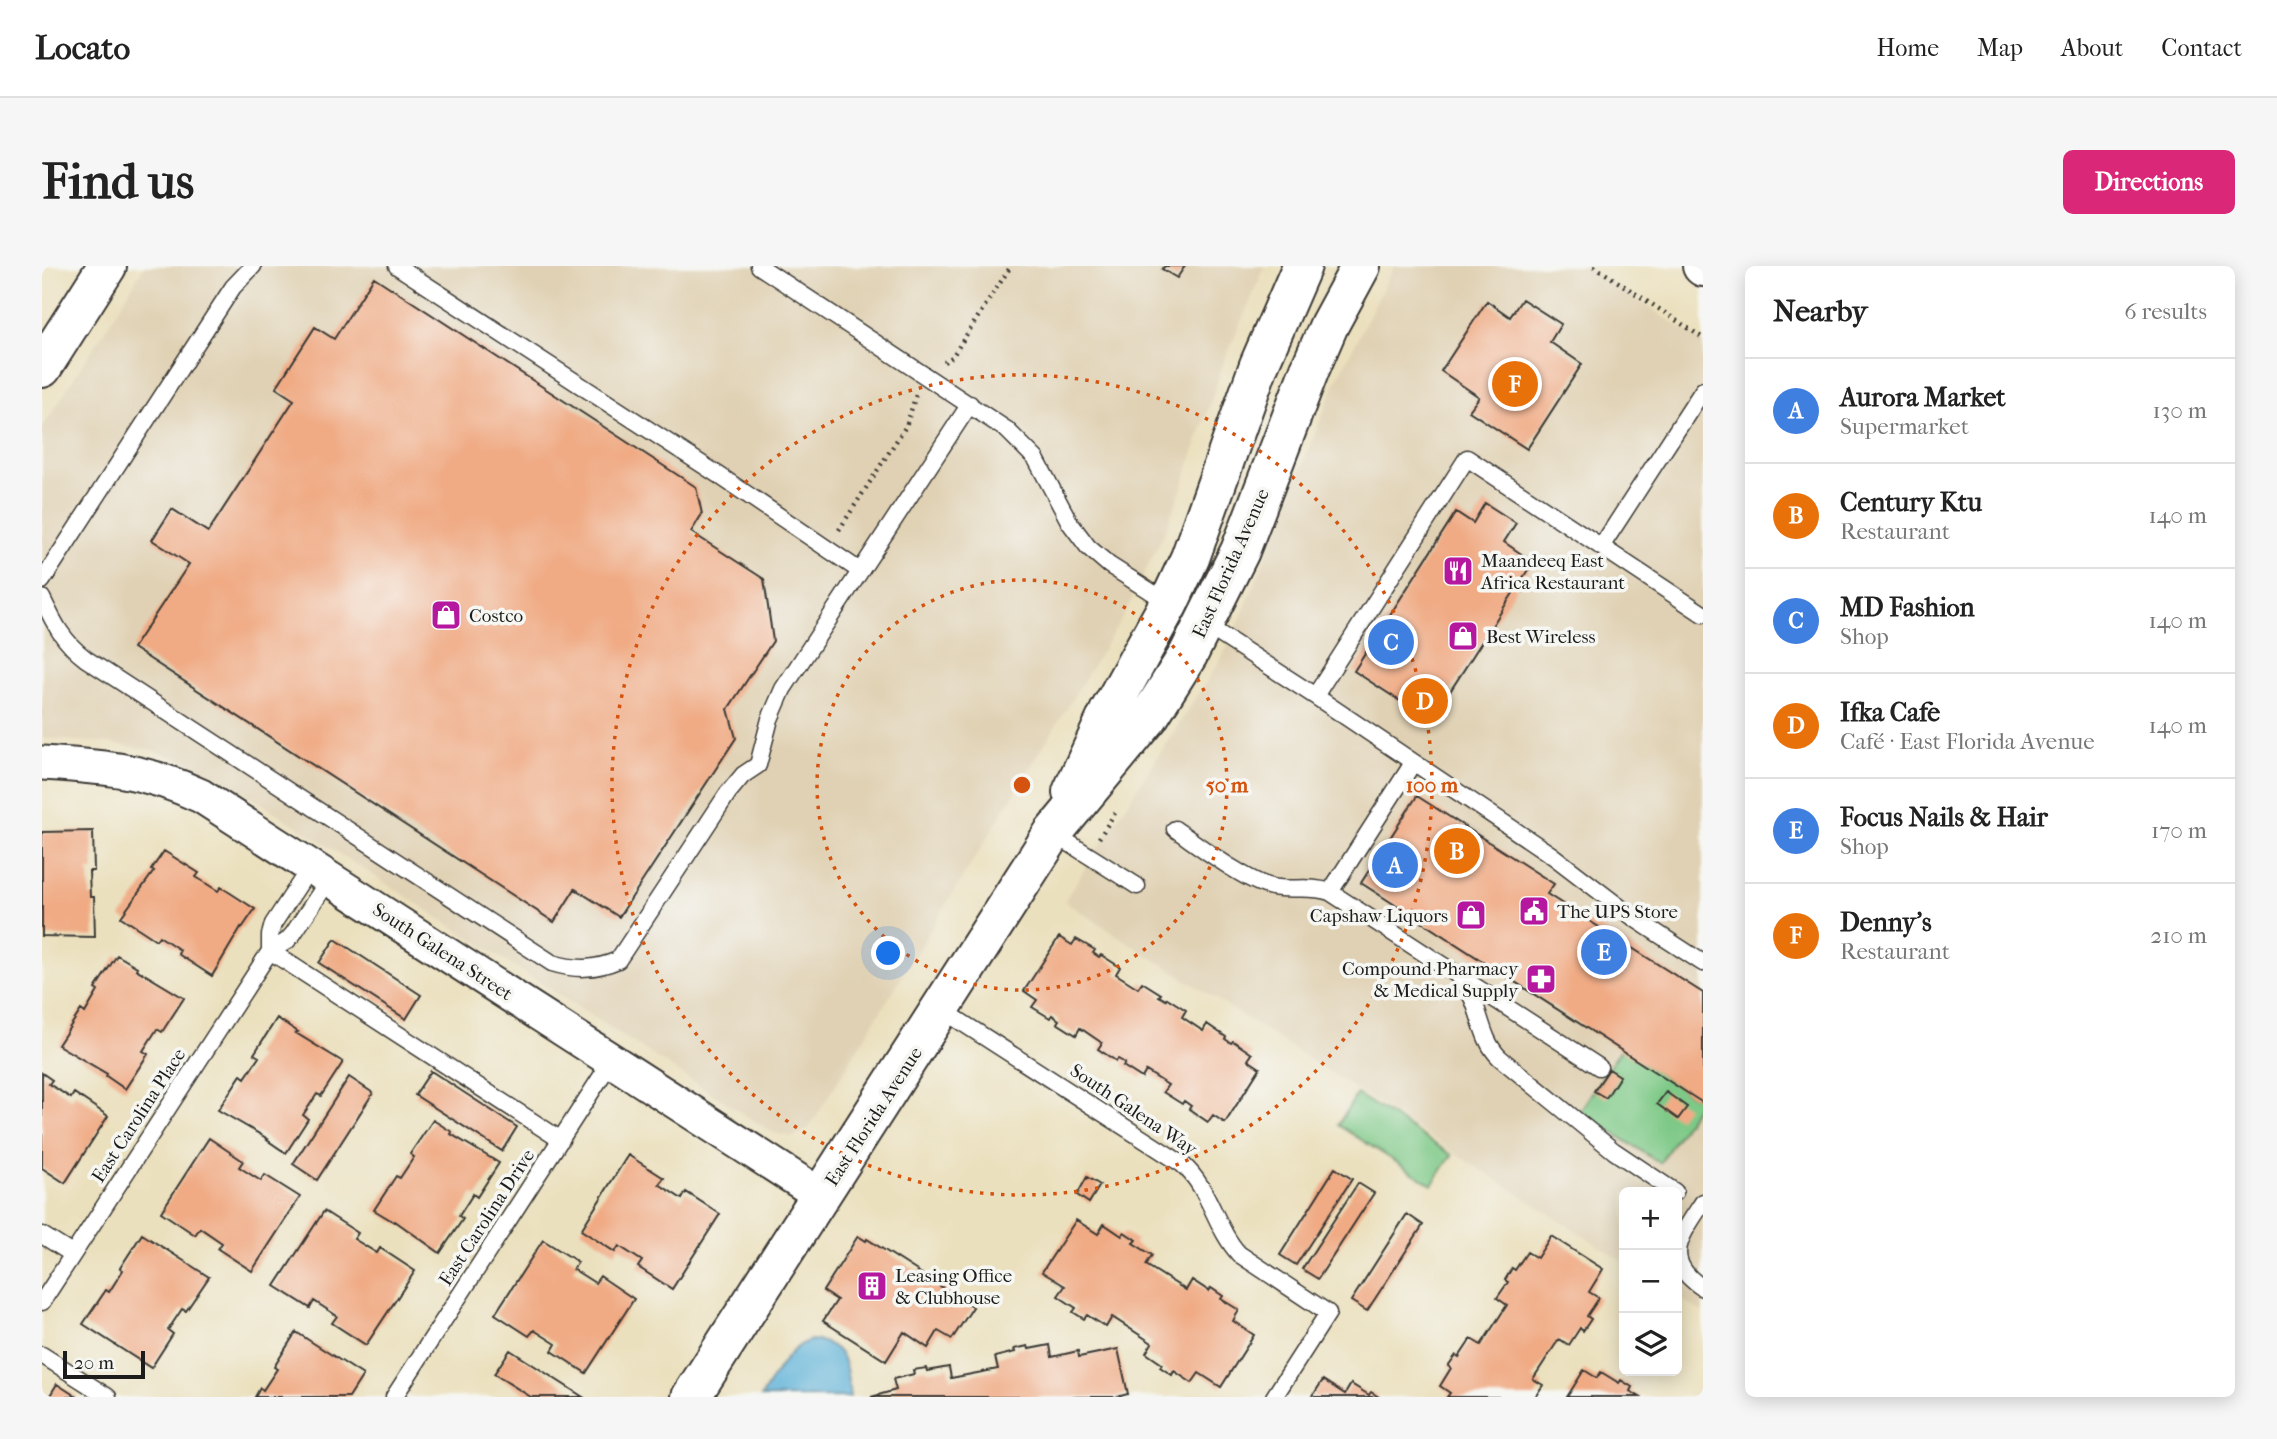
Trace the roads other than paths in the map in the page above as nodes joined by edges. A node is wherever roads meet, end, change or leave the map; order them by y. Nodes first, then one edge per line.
1 (107, 266) edge
2 (253, 266) edge
3 (397, 266) edge
4 (759, 266) edge
5 (1302, 266) edge
6 (1361, 266) edge
7 (42, 368) edge
8 (1703, 390) edge
9 (970, 404) junction
10 (1601, 547) junction
11 (860, 571) junction
12 (42, 581) edge
13 (42, 598) edge
14 (1187, 614) junction
15 (1703, 614) edge
16 (1315, 696) junction
17 (42, 762) edge
18 (1413, 764) junction
19 (1175, 829) dead end
20 (1053, 833) junction
21 (321, 872) junction
22 (1137, 886) dead end
23 (1331, 892) junction
24 (270, 951) junction
25 (1703, 963) edge
26 (1450, 970) junction
27 (941, 1009) junction
28 (612, 1060) junction
29 (1600, 1067) dead end
30 (561, 1140) junction
31 (1667, 1187) edge
32 (822, 1196) junction
33 (1682, 1196) edge
34 (1701, 1205) edge
35 (42, 1235) edge
36 (72, 1254) junction
37 (1703, 1288) edge
38 (42, 1302) edge
39 (42, 1355) edge
40 (108, 1397) edge
41 (394, 1397) edge
42 (691, 1397) edge
43 (1273, 1397) edge

1 - 7 main road
2 - 12 lane
3 - 11 lane
4 - 9 lane
5 - 14 main road, East Florida Avenue
6 - 14 main road, East Florida Avenue
8 - 10 lane
9 - 11 lane
9 - 14 lane
10 - 15 lane
10 - 16 lane
11 - 13 lane
14 - 16 lane
14 - 20 main road, East Florida Avenue
16 - 18 lane
17 - 21 street, South Galena Street
18 - 23 lane
18 - 25 lane
19 - 23 lane
20 - 22 lane
20 - 27 main road, East Florida Avenue
21 - 24 lane, East Carolina Place
21 - 24 lane, East Carolina Place
21 - 28 street, South Galena Street
23 - 26 lane
24 - 30 lane
24 - 36 lane, East Carolina Place
26 - 29 lane
26 - 31 lane
27 - 32 main road, East Florida Avenue
27 - 43 lane, South Galena Way
28 - 30 lane, East Carolina Drive
28 - 32 street, South Galena Street
30 - 41 lane, East Carolina Drive
32 - 42 main road, East Florida Avenue
33 - 34 lane
34 - 37 lane
35 - 36 lane
36 - 38 lane, East Carolina Place
39 - 40 lane

